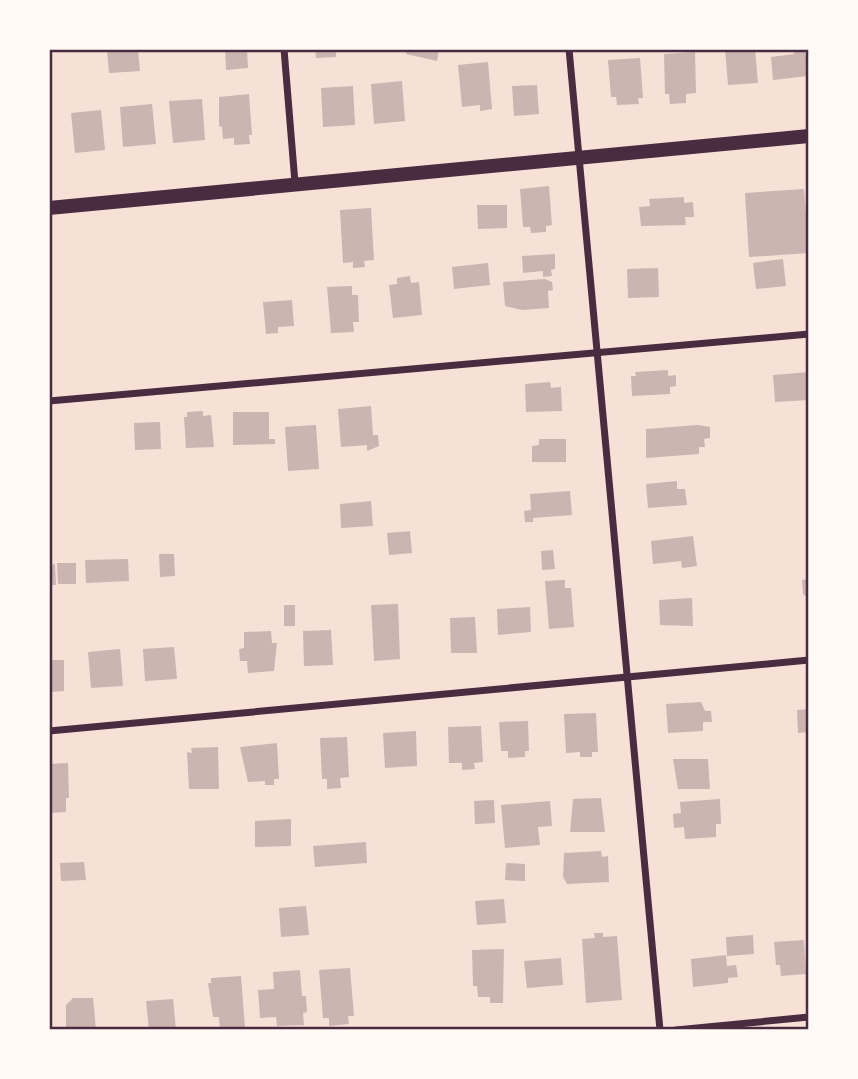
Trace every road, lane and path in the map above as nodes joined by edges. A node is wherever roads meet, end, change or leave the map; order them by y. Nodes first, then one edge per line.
1 (284, 49) edge
2 (569, 49) edge
3 (809, 135) edge
4 (579, 158) junction
5 (295, 183) junction
6 (49, 208) edge
7 (809, 334) edge
8 (597, 352) junction
9 (49, 401) edge
10 (809, 660) edge
11 (629, 677) junction
12 (49, 730) edge
13 (809, 1017) edge
14 (660, 1030) edge
15 (676, 1030) edge

1 - 5 street
2 - 4 street
3 - 4 main road
4 - 5 main road
4 - 8 street
5 - 6 main road
7 - 8 street
8 - 9 street
8 - 11 street
10 - 11 street
11 - 12 street
11 - 14 street
13 - 15 street

